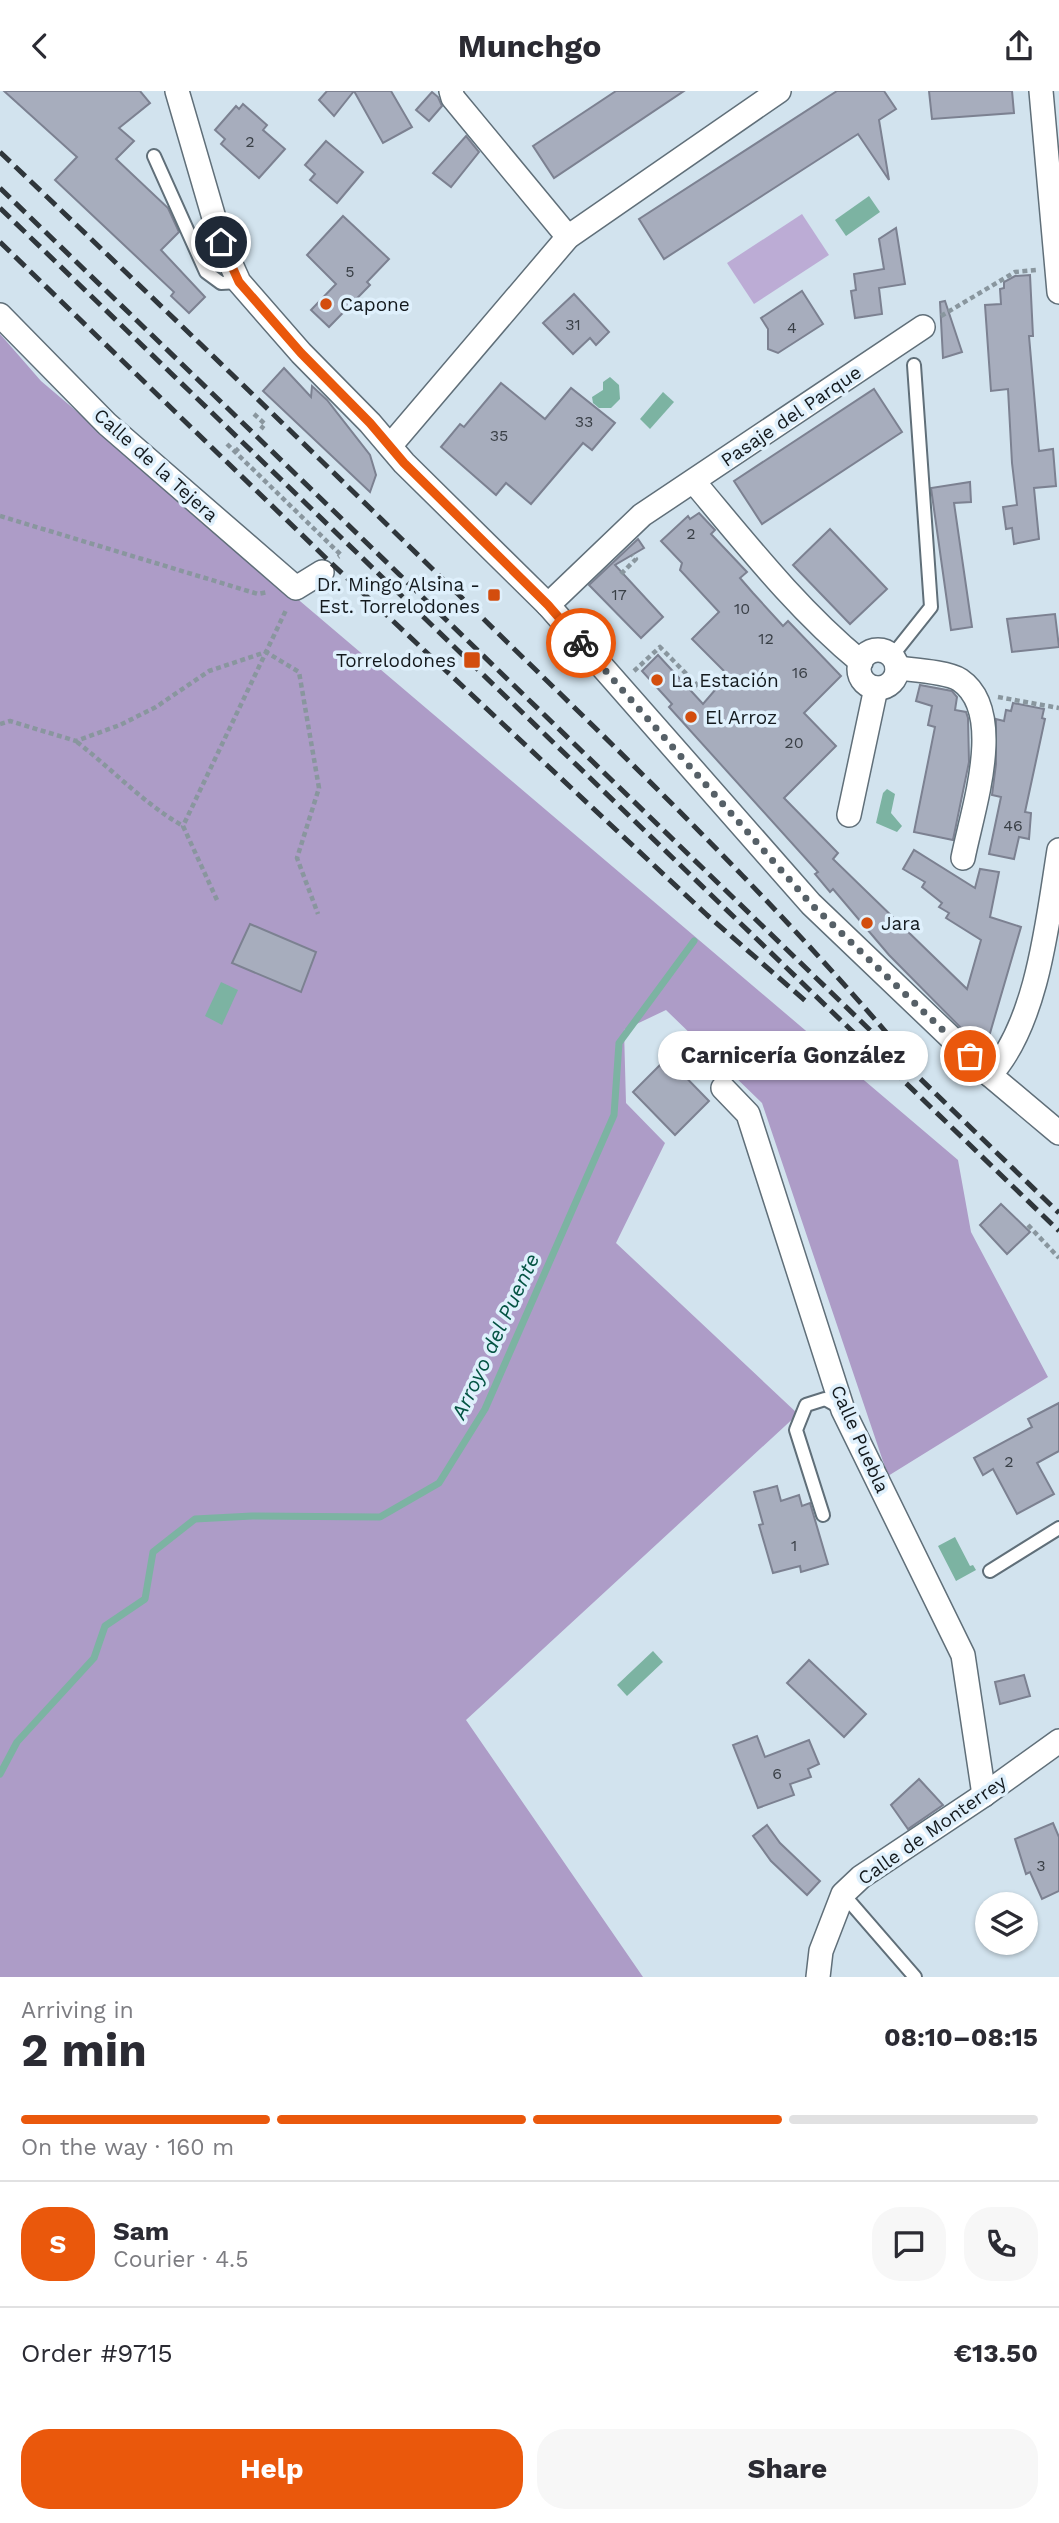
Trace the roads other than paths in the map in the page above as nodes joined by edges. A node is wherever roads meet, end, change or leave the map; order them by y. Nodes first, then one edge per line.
1 (177, 91) edge
2 (451, 91) edge
3 (779, 91) edge
4 (1041, 91) edge
5 (154, 156) dead end
6 (568, 237) junction
7 (1057, 268) edge
8 (239, 282) junction
9 (1059, 292) edge
10 (0, 315) edge
11 (923, 327) road end
12 (914, 365) dead end
13 (390, 446) junction
14 (694, 482) junction
15 (322, 572) dead end
16 (548, 605) junction
17 (861, 662) junction
18 (895, 662) junction
19 (876, 688) junction
20 (849, 815) dead end
21 (1059, 850) edge
22 (963, 858) dead end
23 (1056, 889) edge
24 (1049, 961) edge
25 (990, 1075) junction
26 (723, 1088) dead end
27 (1059, 1133) edge
28 (843, 1410) junction
29 (822, 1515) dead end
30 (1059, 1528) edge
31 (990, 1571) dead end
32 (1059, 1741) edge
33 (984, 1795) junction
34 (843, 1894) junction
35 (818, 1977) edge
36 (915, 1977) edge

1 - 8 street
2 - 6 street
3 - 6 street
4 - 7 street
5 - 8 lane
6 - 13 street
7 - 9 street
8 - 13 street
10 - 15 street, Calle de la Tejera
11 - 14 street, Pasaje del Parque
12 - 18 lane
13 - 16 street
14 - 16 street, Pasaje del Parque
14 - 17 street
16 - 25 street
17 - 18 street
17 - 19 street
18 - 19 street
18 - 22 street
19 - 20 street
21 - 23 street
23 - 24 street
24 - 25 street
25 - 27 street
26 - 28 street, Calle Puebla
28 - 29 lane
28 - 33 street, Calle Puebla
30 - 31 lane
32 - 33 street, Calle de Monterrey
33 - 34 street, Calle de Monterrey
34 - 35 street, Calle de Monterrey
34 - 36 lane

